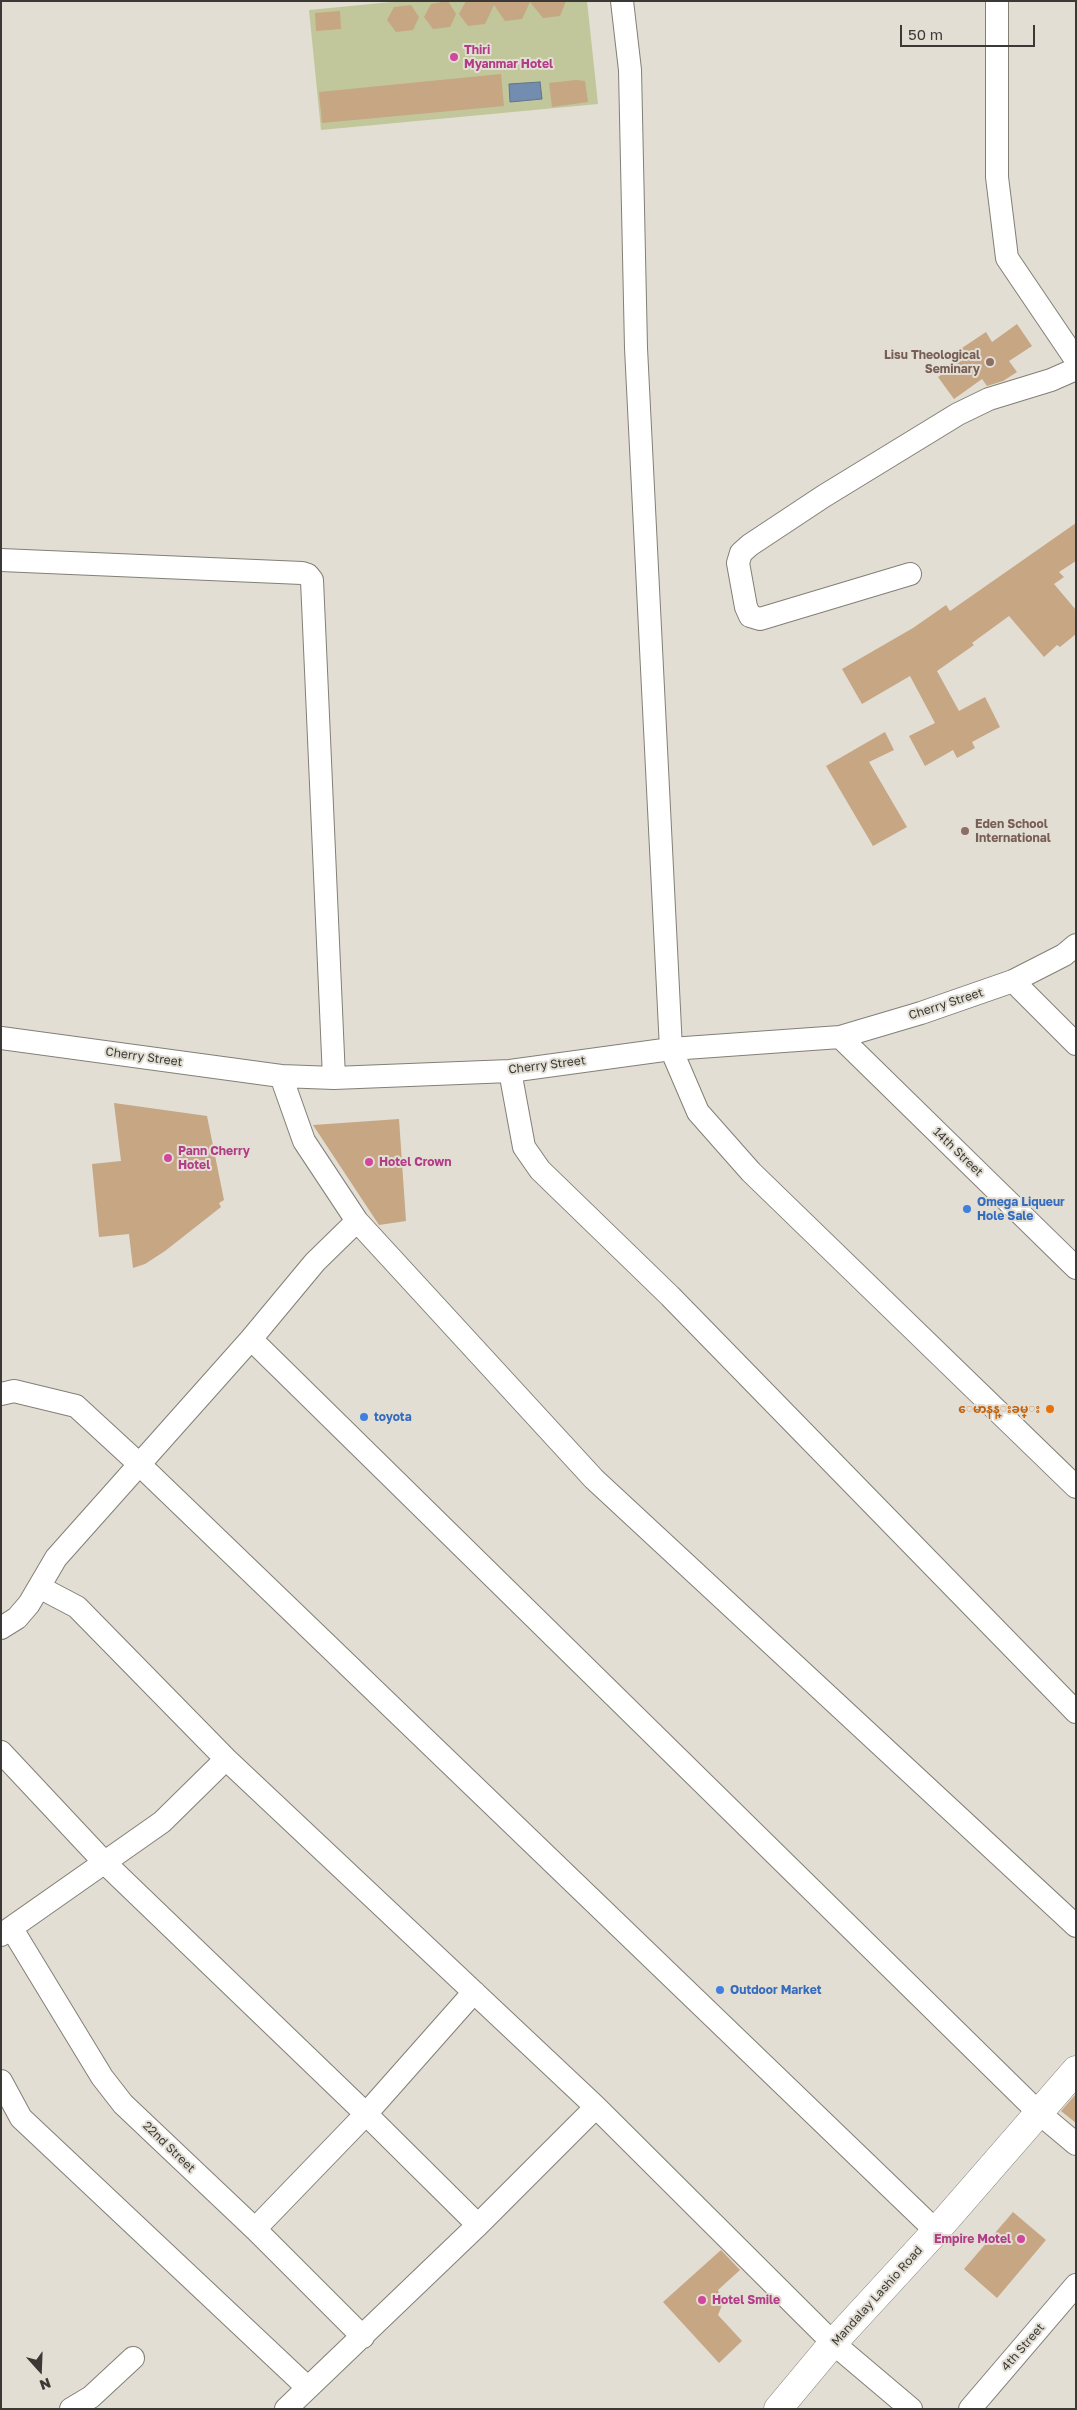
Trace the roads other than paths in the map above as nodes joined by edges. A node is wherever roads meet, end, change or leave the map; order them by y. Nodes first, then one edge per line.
1 (622, 1) edge
2 (997, 1) edge
3 (1076, 360) edge
4 (1076, 369) edge
5 (1, 560) edge
6 (910, 574) dead end
7 (1076, 945) edge
8 (1013, 981) junction
9 (840, 1037) junction
10 (1, 1038) edge
11 (1076, 1044) edge
12 (671, 1049) junction
13 (510, 1070) junction
14 (282, 1076) junction
15 (334, 1078) junction
16 (357, 1220) junction
17 (1076, 1268) edge
18 (250, 1339) junction
19 (1, 1394) edge
20 (139, 1464) junction
21 (1076, 1487) edge
22 (39, 1587) junction
23 (1, 1628) edge
24 (1076, 1712) edge
25 (1, 1752) edge
26 (226, 1759) junction
27 (105, 1863) junction
28 (1076, 1926) edge
29 (6, 1932) edge
30 (474, 1992) junction
31 (1076, 2070) edge
32 (1, 2081) edge
33 (596, 2106) junction
34 (1039, 2113) junction
35 (366, 2114) junction
36 (1076, 2144) edge
37 (478, 2225) junction
38 (255, 2229) junction
39 (936, 2231) junction
40 (1076, 2285) edge
41 (362, 2337) junction
42 (833, 2343) junction
43 (133, 2358) dead end
44 (308, 2388) junction
45 (290, 2407) edge
46 (71, 2409) edge
47 (778, 2409) edge
48 (911, 2409) edge
49 (970, 2409) edge

1 - 12 street
2 - 3 street
4 - 6 street
5 - 15 street
7 - 8 street, Cherry Street
8 - 9 street, Cherry Street
8 - 11 street
9 - 12 street, Cherry Street
9 - 17 street, 14th Street
10 - 14 street, Cherry Street
12 - 13 street, Cherry Street
12 - 21 street
13 - 15 street, Cherry Street
13 - 24 street
14 - 15 street, Cherry Street
14 - 16 street
16 - 18 street
16 - 28 street
18 - 20 street
18 - 34 street
19 - 20 street
20 - 22 street
20 - 39 street
22 - 23 street
22 - 26 street
25 - 27 street
26 - 27 street
26 - 30 street
27 - 29 street
27 - 35 street
29 - 38 street, 22nd Street
30 - 33 street
30 - 35 street
31 - 34 highway, Mandalay Lashio Road
32 - 44 street
33 - 37 street
33 - 42 street
34 - 36 street
34 - 39 highway, Mandalay Lashio Road
35 - 37 street
35 - 38 street
37 - 41 street
38 - 41 street, 22nd Street
39 - 42 highway, Mandalay Lashio Road
40 - 49 street, 4th Street
41 - 44 street
42 - 47 highway, Mandalay Lashio Road
42 - 48 street
43 - 46 street
44 - 45 street

